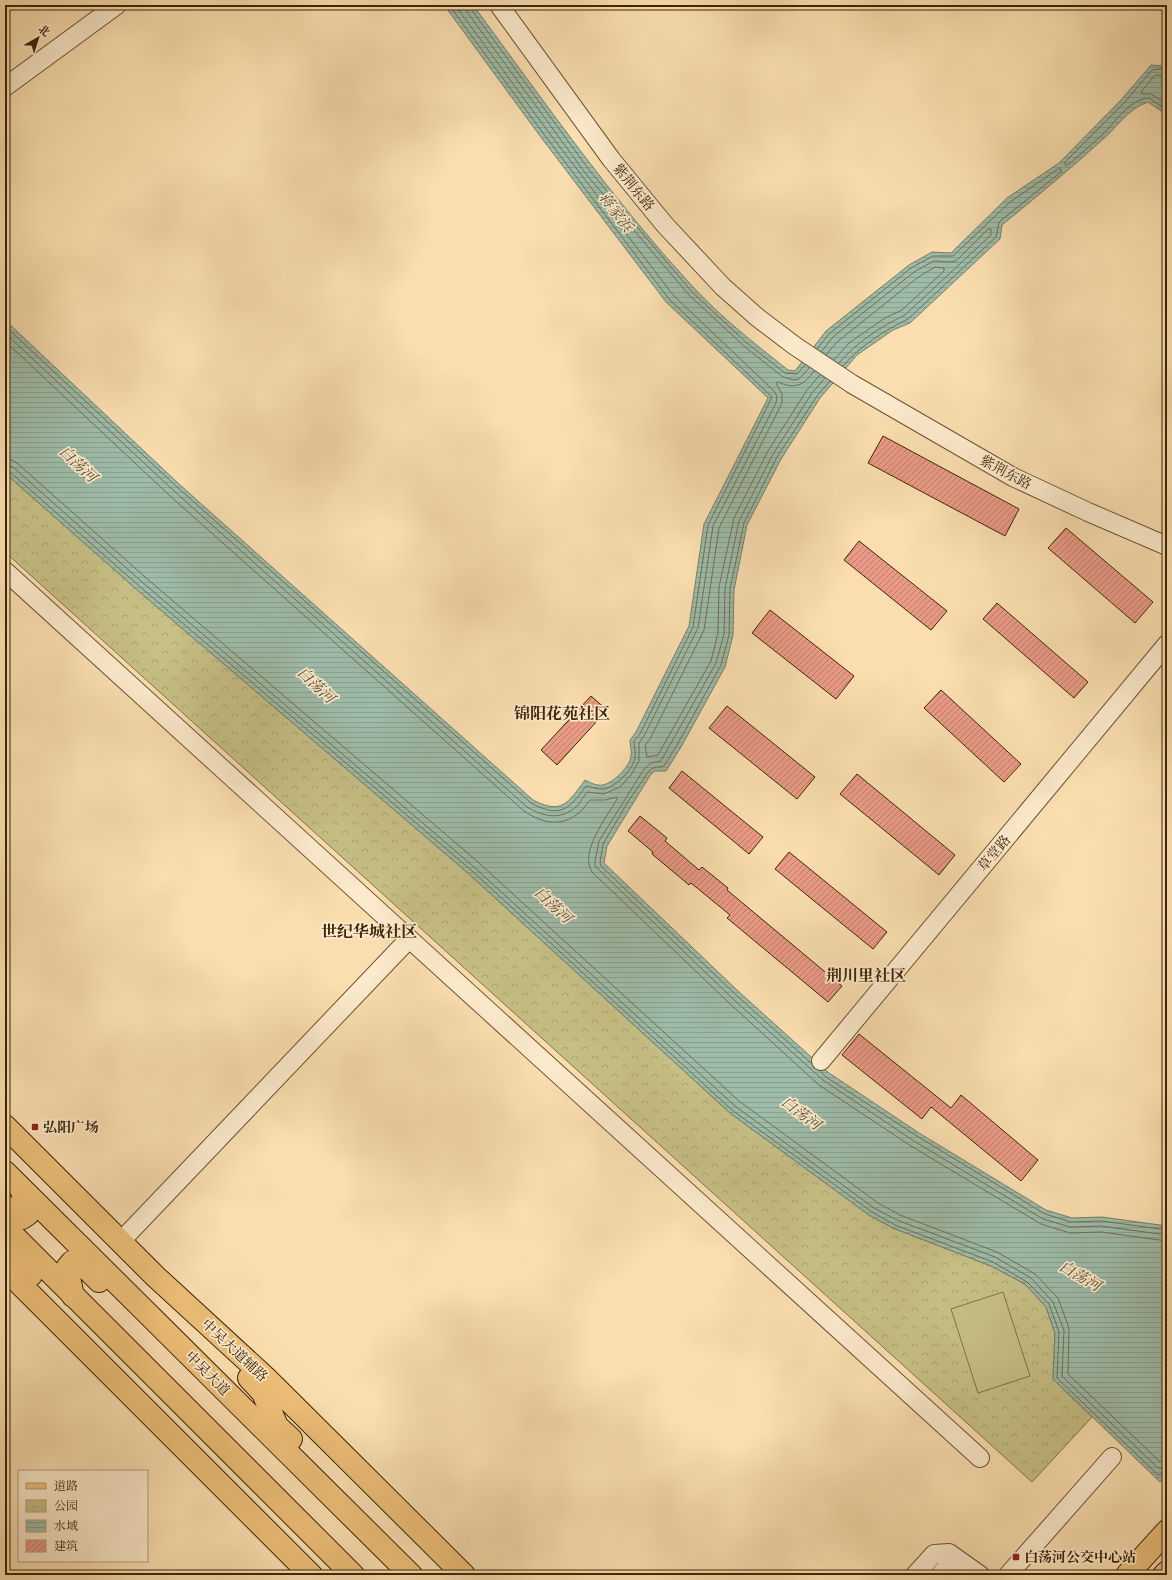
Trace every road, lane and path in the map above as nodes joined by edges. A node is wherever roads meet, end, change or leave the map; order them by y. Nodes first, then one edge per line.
1 (116, 5) edge
2 (498, 5) edge
3 (512, 5) edge
4 (5, 87) edge
5 (796, 342) junction
6 (853, 380) junction
7 (1167, 537) edge
8 (1167, 546) edge
9 (5, 571) edge
10 (1167, 644) edge
11 (409, 939) junction
12 (821, 1061) dead end
13 (9, 1132) edge
14 (12, 1179) edge
15 (5, 1206) edge
16 (5, 1227) edge
17 (121, 1241) junction
18 (5, 1249) edge
19 (5, 1269) edge
20 (156, 1277) junction
21 (80, 1303) junction
22 (226, 1392) junction
23 (170, 1393) junction
24 (1112, 1457) dead end
25 (980, 1458) dead end
26 (346, 1511) junction
27 (267, 1531) junction
28 (1167, 1531) edge
29 (956, 1558) junction
30 (1167, 1572) edge
31 (311, 1575) edge
32 (353, 1575) edge
33 (411, 1575) edge
34 (464, 1575) edge
35 (915, 1575) edge
36 (940, 1575) edge
37 (979, 1575) edge
38 (1008, 1575) edge
39 (1127, 1575) edge
40 (1164, 1575) edge

1 - 4 street
2 - 5 street, 紫荆东路
3 - 5 street, 紫荆东路
5 - 6 street
6 - 7 street, 紫荆东路
6 - 8 street, 紫荆东路
9 - 11 street
10 - 12 street, 草堂路
11 - 17 street
11 - 25 street
13 - 17 main road, 中吴大道辅路
14 - 15 main road
14 - 22 main road, 中吴大道
16 - 21 main road
17 - 20 main road, 中吴大道辅路
18 - 21 main road
19 - 27 main road
20 - 26 main road
20 - 34 main road, 中吴大道辅路
21 - 22 main road
21 - 23 main road
22 - 26 main road, 中吴大道
23 - 27 main road
23 - 32 main road
24 - 38 street
26 - 33 main road, 中吴大道
27 - 31 main road
28 - 39 main road
29 - 35 street
29 - 36 street
29 - 37 street
30 - 40 main road

